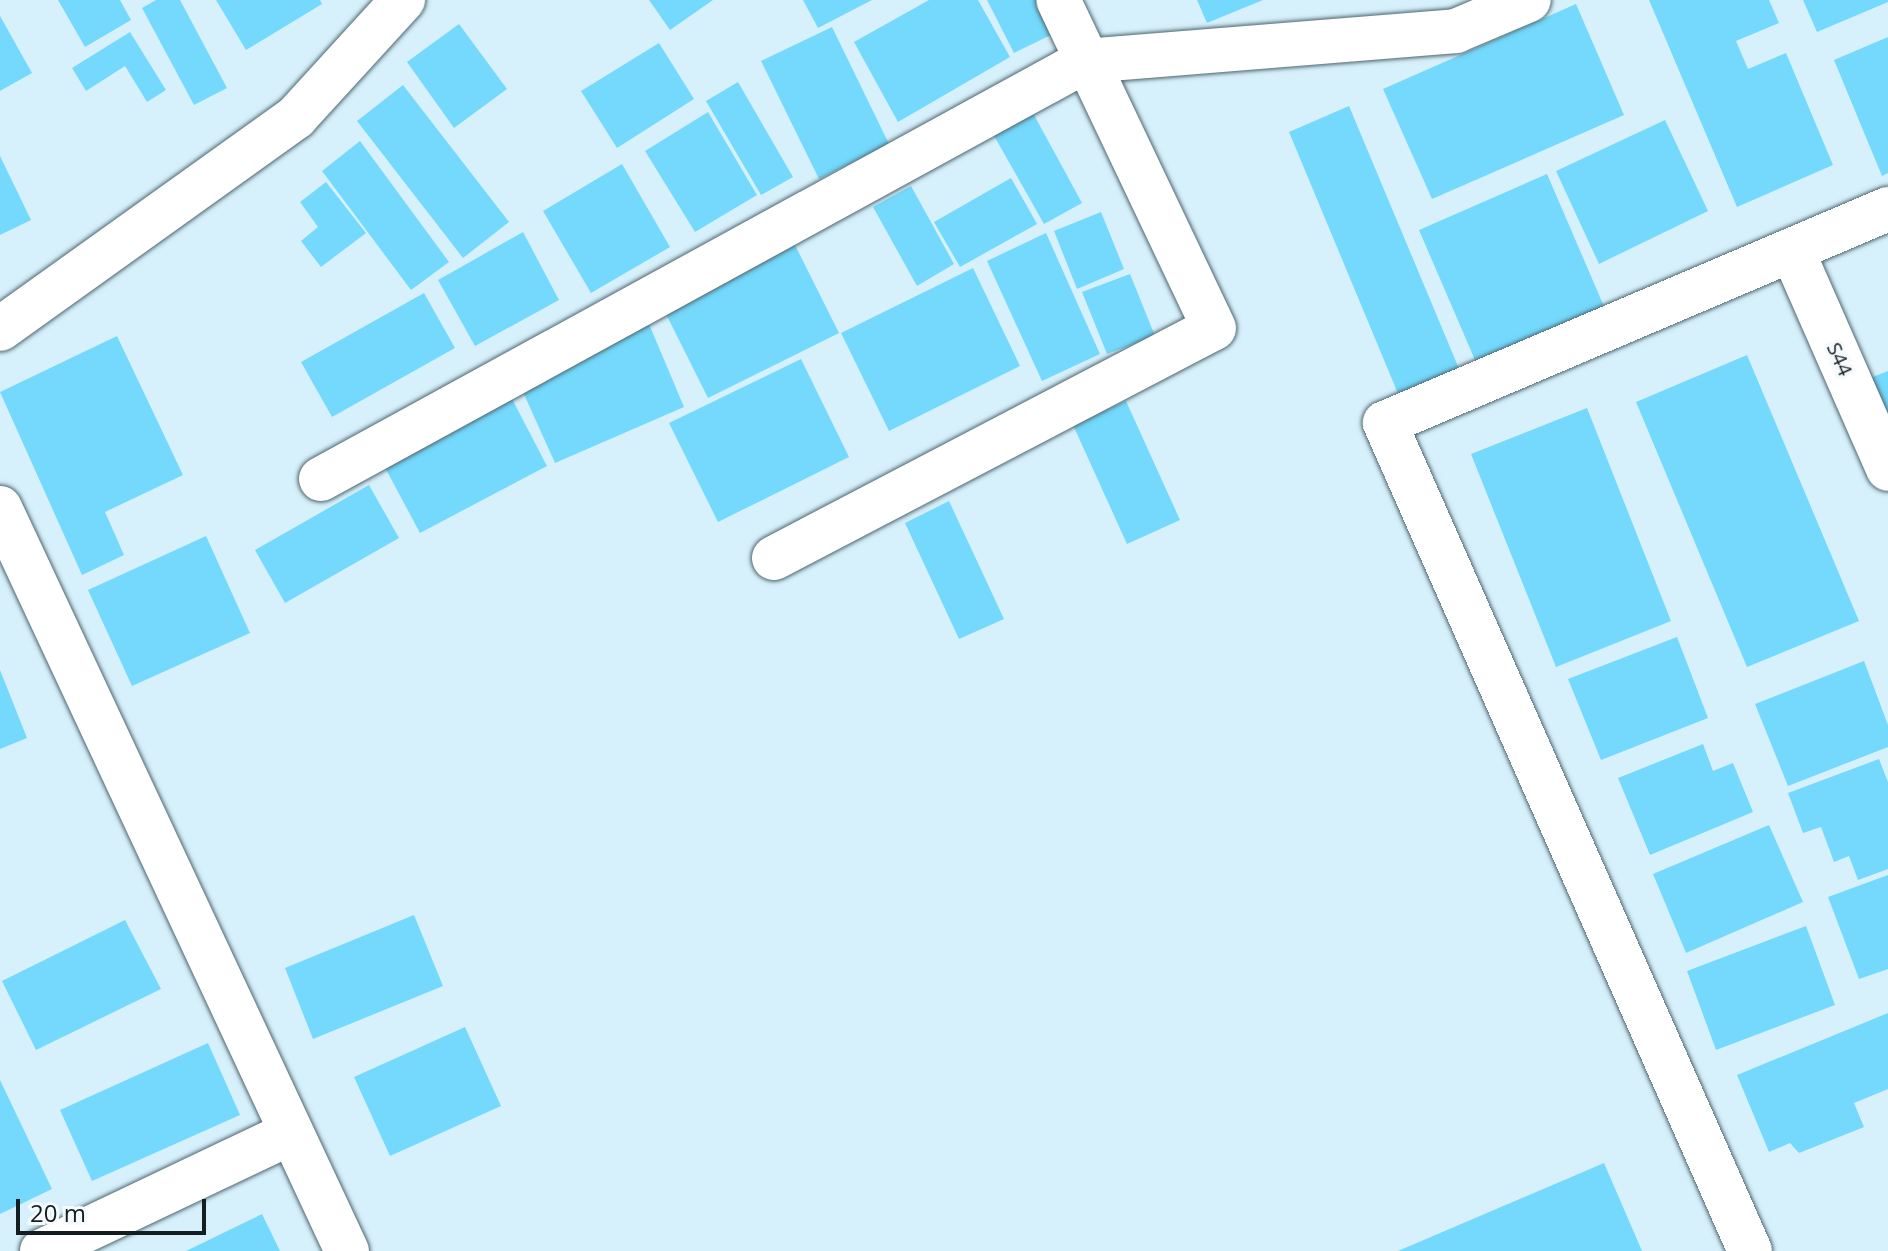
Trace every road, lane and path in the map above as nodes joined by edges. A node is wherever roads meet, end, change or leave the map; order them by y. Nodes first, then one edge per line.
1 (403, 0) edge
2 (1058, 0) edge
3 (1529, 0) edge
4 (1085, 61) junction
5 (1888, 209) edge
6 (1792, 250) junction
7 (0, 329) edge
8 (1888, 469) edge
9 (321, 479) dead end
10 (0, 508) edge
11 (774, 558) dead end
12 (291, 1133) junction
13 (42, 1251) edge
14 (347, 1251) edge
15 (1750, 1251) edge

1 - 7 street
2 - 4 street
3 - 4 street
4 - 9 street
4 - 11 street
5 - 6 street
6 - 8 street, S44
6 - 15 street
10 - 12 street
12 - 13 street
12 - 14 street

